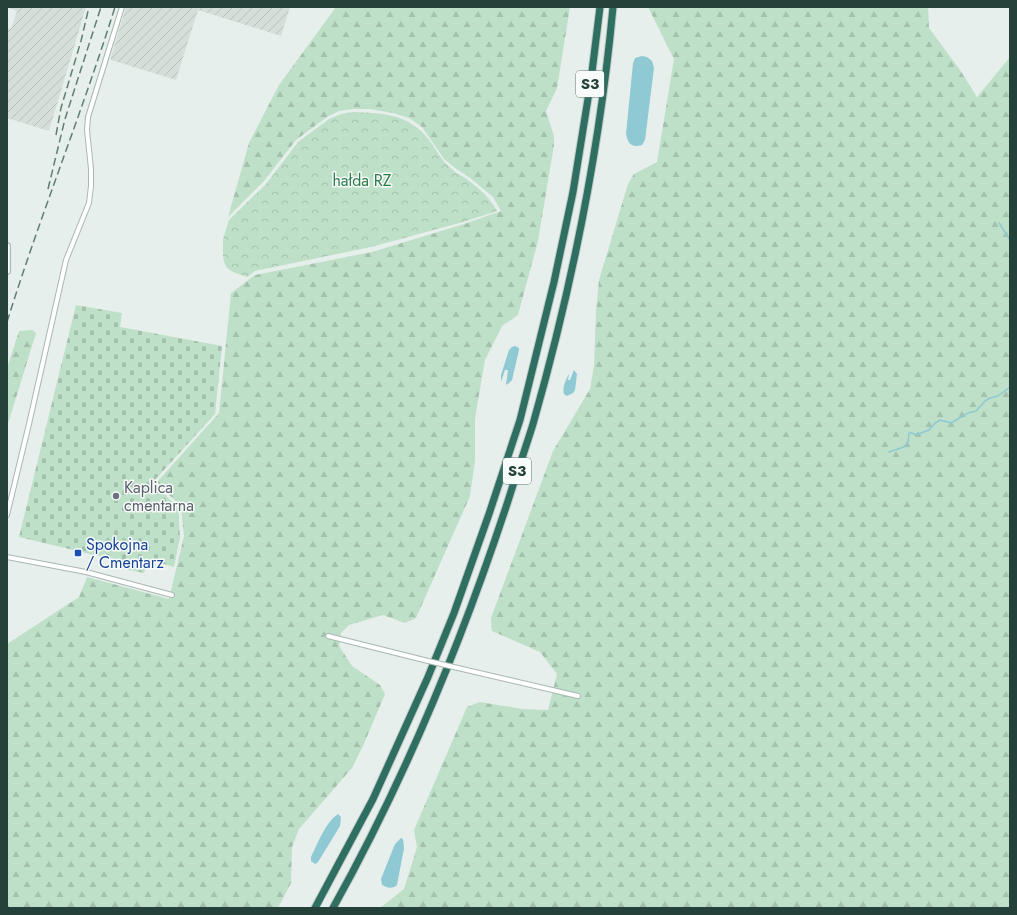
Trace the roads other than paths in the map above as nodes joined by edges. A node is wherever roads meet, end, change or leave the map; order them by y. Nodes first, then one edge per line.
1 (122, 7) edge
2 (600, 7) edge
3 (613, 7) edge
4 (7, 246) edge
5 (7, 272) edge
6 (7, 515) edge
7 (7, 557) edge
8 (172, 595) dead end
9 (328, 636) dead end
10 (578, 696) dead end
11 (315, 908) edge
12 (333, 908) edge

1 - 6 street
2 - 11 highway, S3
3 - 12 highway, S3
4 - 5 street
7 - 8 street
9 - 10 street, bridge

